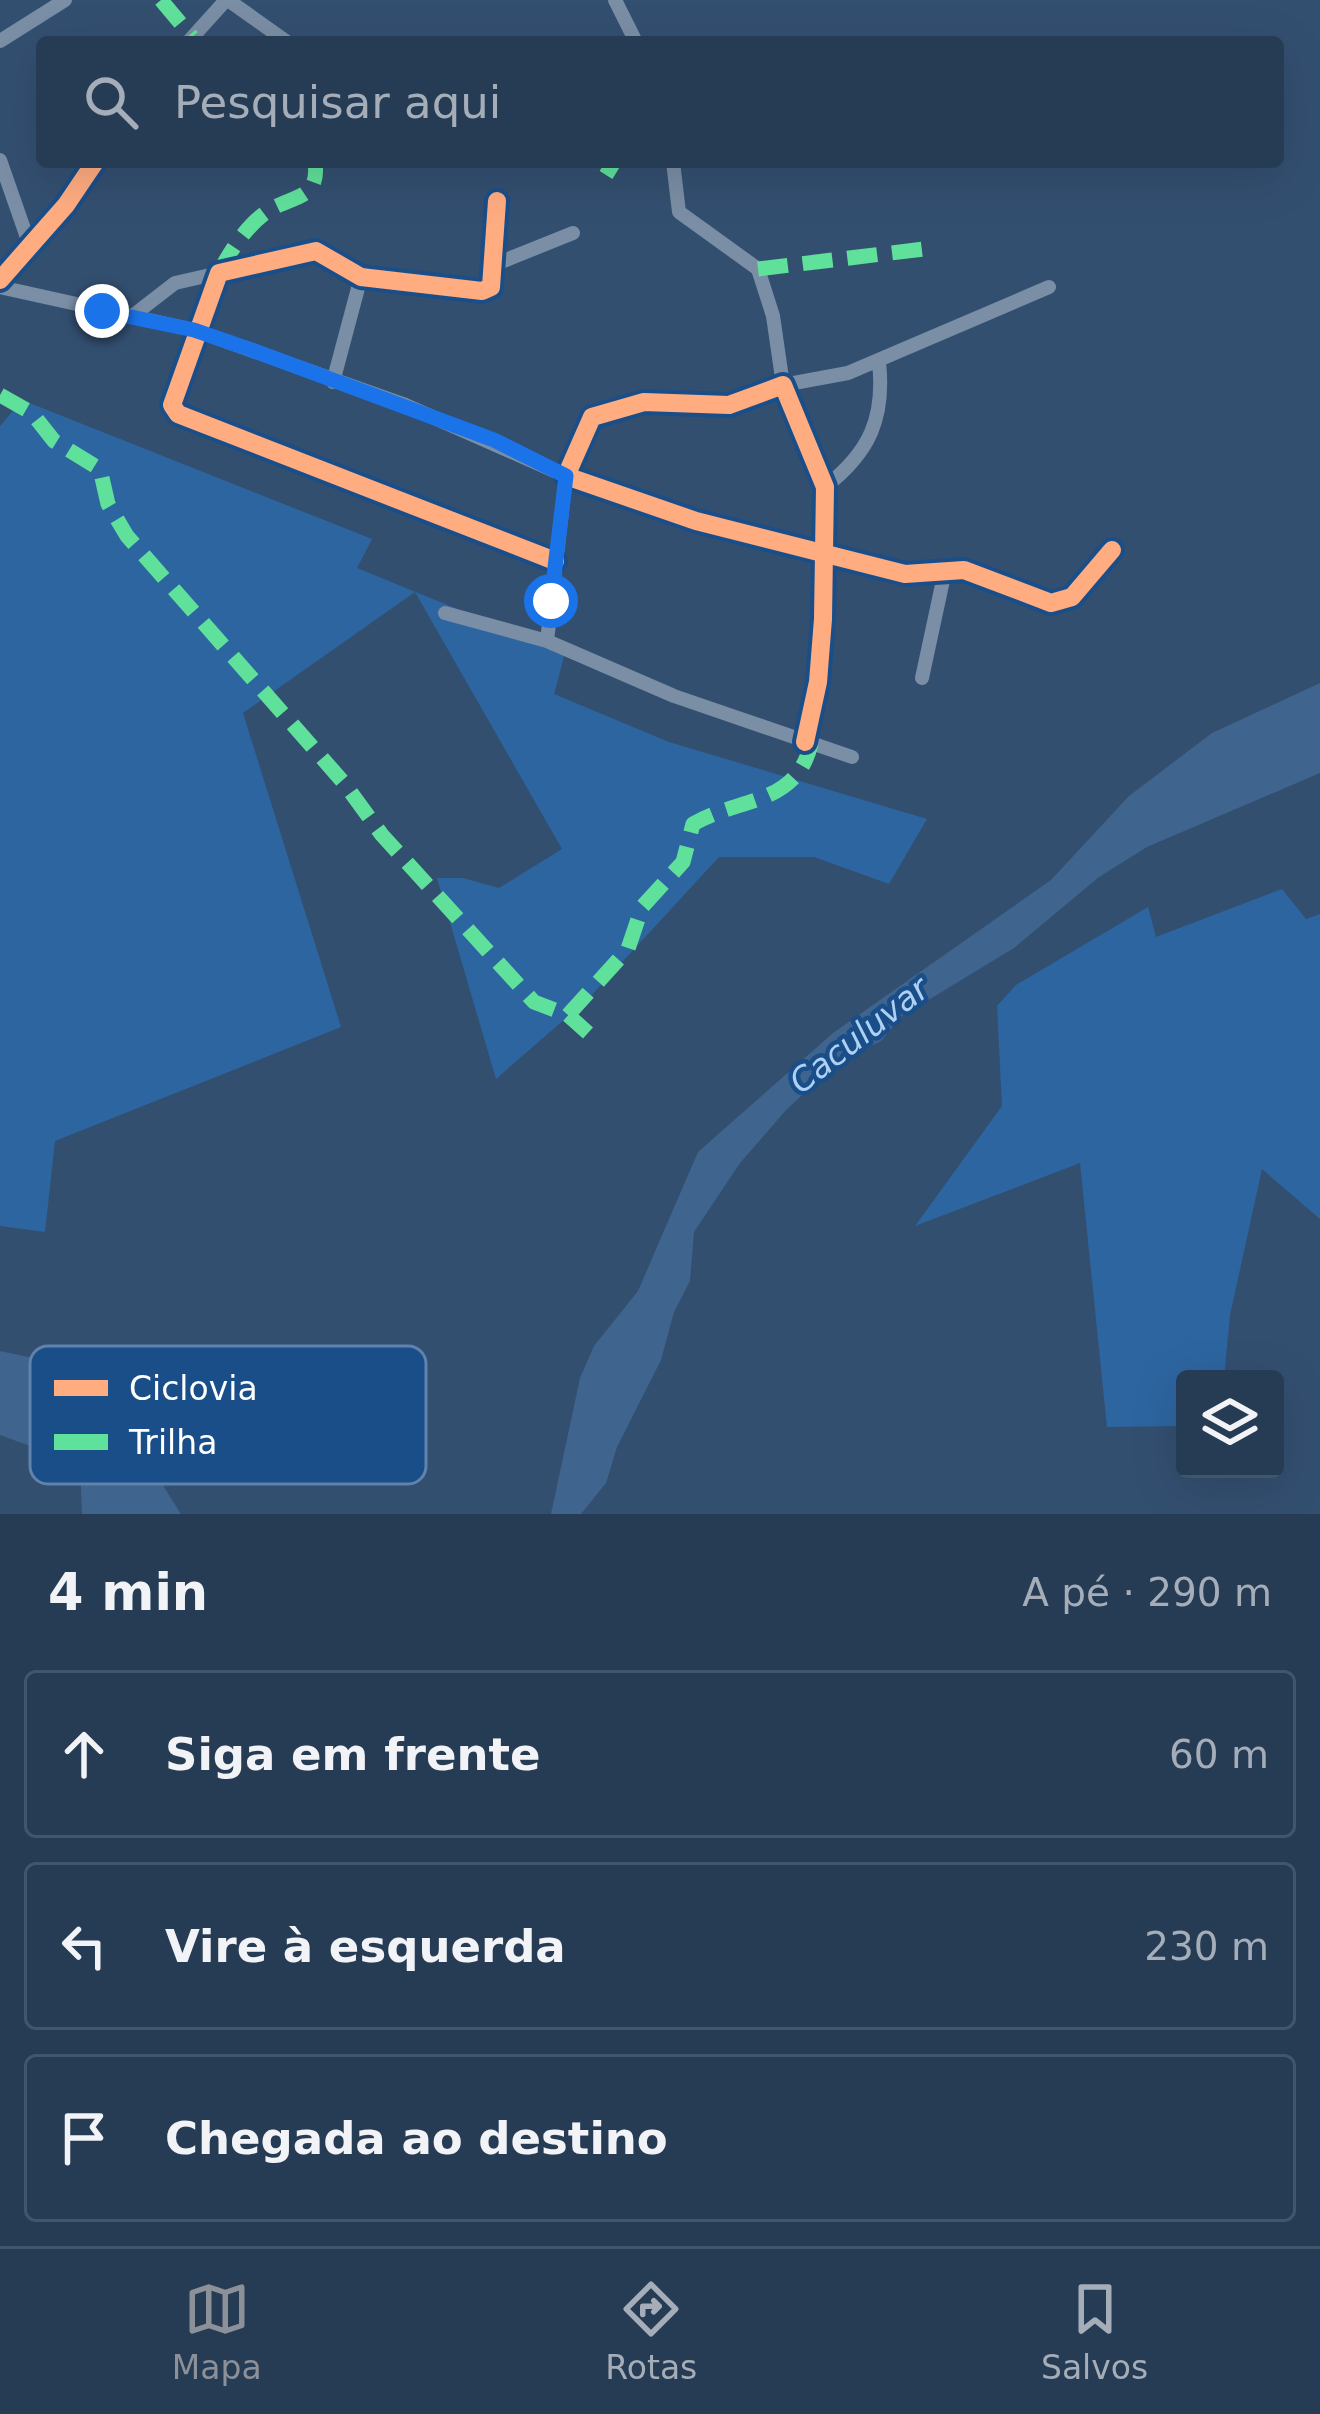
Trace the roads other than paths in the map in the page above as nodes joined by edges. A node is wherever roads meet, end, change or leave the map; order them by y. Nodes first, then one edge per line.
1 (65, 0) edge
2 (227, 0) edge
3 (615, 0) edge
4 (194, 36) edge
5 (278, 36) edge
6 (633, 36) edge
7 (0, 41) edge
8 (0, 160) edge
9 (90, 168) edge
10 (674, 168) edge
11 (6, 196) edge
12 (497, 201) dead end
13 (573, 233) dead end
14 (30, 246) junction
15 (496, 264) junction
16 (219, 273) junction
17 (361, 277) junction
18 (0, 284) edge
19 (1048, 286) dead end
20 (131, 317) junction
21 (194, 330) junction
22 (879, 362) junction
23 (333, 382) junction
24 (784, 386) junction
25 (566, 476) junction
26 (825, 487) junction
27 (821, 550) junction
28 (1112, 550) dead end
29 (555, 561) junction
30 (945, 571) junction
31 (445, 613) dead end
32 (547, 641) junction
33 (922, 677) dead end
34 (806, 742) junction
35 (852, 757) dead end

1 - 7 street
2 - 4 street
2 - 5 street
3 - 6 street
8 - 11 street
9 - 14 street
10 - 24 street
11 - 14 street
12 - 15 street
13 - 15 street
14 - 18 street
15 - 17 street
16 - 17 street
16 - 20 street
16 - 21 street
17 - 23 street
18 - 20 street
19 - 22 street
20 - 21 street
21 - 23 street
21 - 29 street
22 - 24 street
22 - 26 street
23 - 25 street
24 - 25 street
24 - 26 street
25 - 27 street
25 - 29 street
26 - 27 street
27 - 30 street
27 - 34 street
28 - 30 street
29 - 32 street
30 - 33 street
31 - 32 street
32 - 34 street
34 - 35 street

